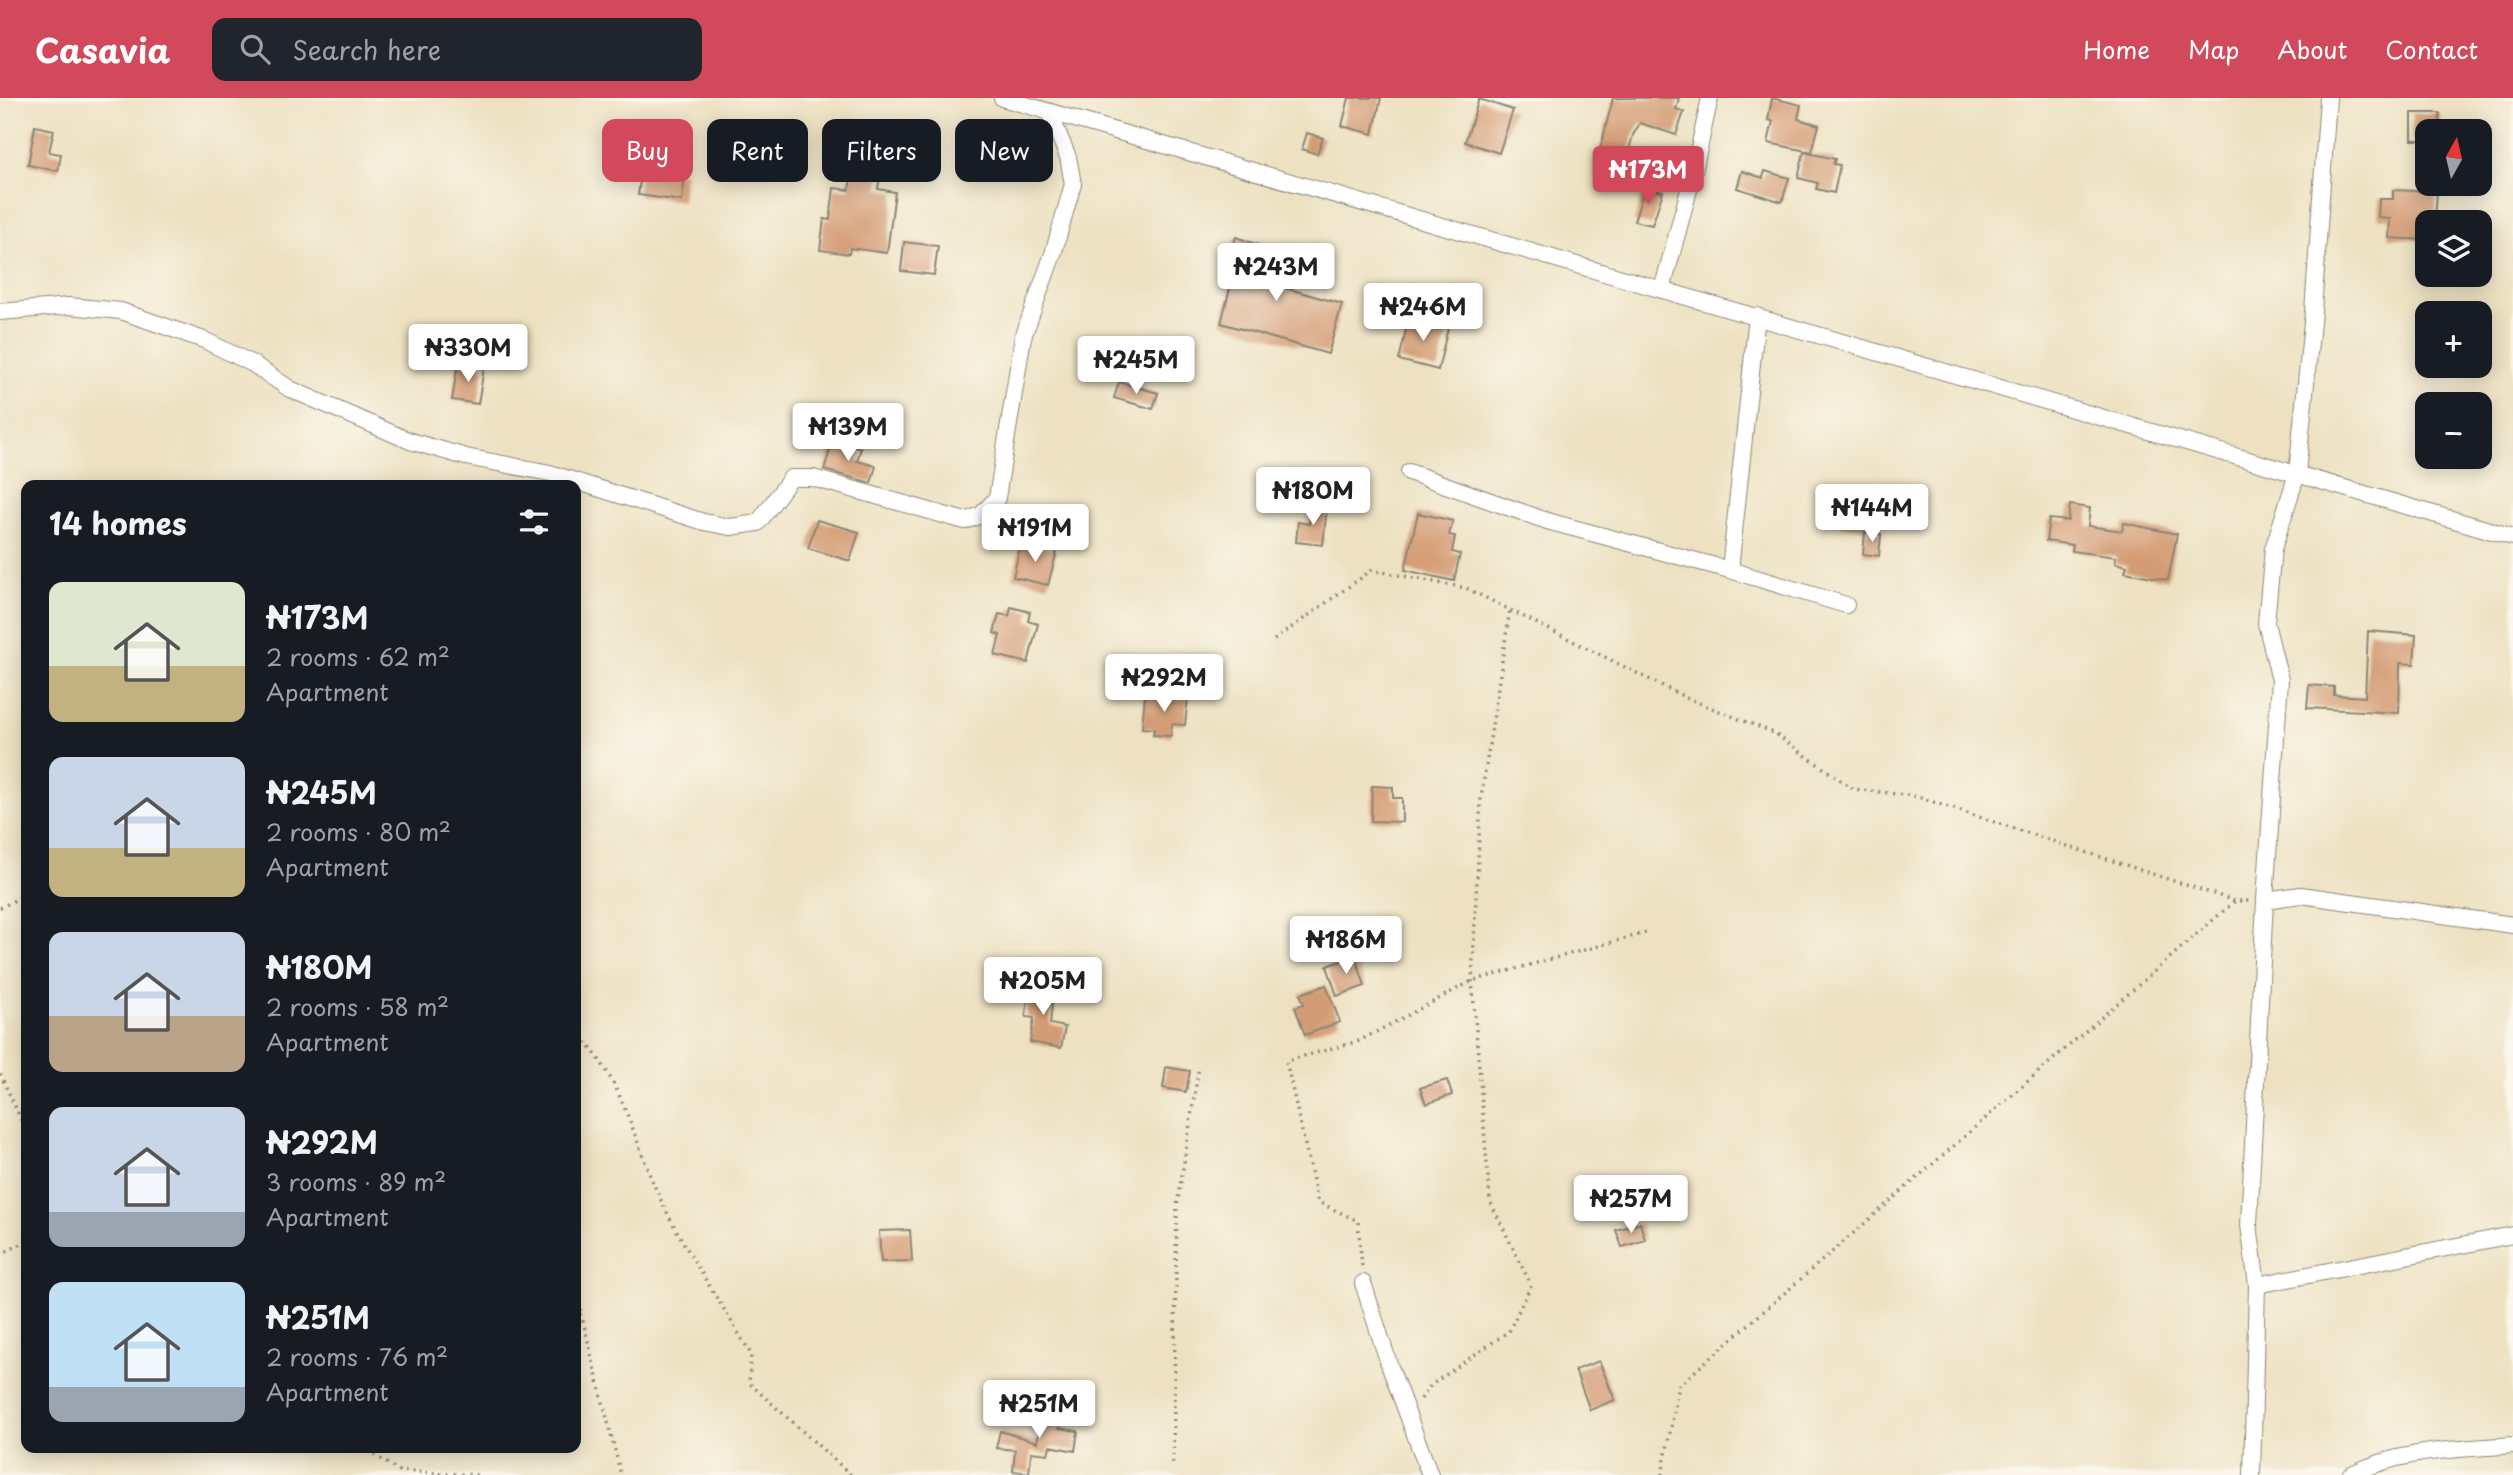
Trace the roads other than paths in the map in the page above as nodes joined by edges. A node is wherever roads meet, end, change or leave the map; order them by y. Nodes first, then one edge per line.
1 (1002, 98) edge
2 (1710, 98) edge
3 (2328, 98) edge
4 (1050, 114) junction
5 (1662, 290) junction
6 (0, 312) edge
7 (1757, 316) junction
8 (1409, 472) dead end
9 (2297, 474) junction
10 (572, 480) edge
11 (581, 483) edge
12 (2513, 537) edge
13 (1730, 570) junction
14 (1846, 605) dead end
15 (2265, 900) junction
16 (2513, 925) edge
17 (2513, 1235) edge
18 (1363, 1283) road end
19 (2257, 1285) junction
20 (2513, 1445) edge
21 (1430, 1475) edge
22 (2252, 1475) edge
23 (2350, 1475) edge

1 - 4 street
2 - 5 street
3 - 9 street
4 - 5 street
4 - 11 street
5 - 7 street
6 - 10 street
7 - 9 street
7 - 13 street
8 - 13 street
9 - 12 street
9 - 15 street
13 - 14 street
15 - 16 street
15 - 19 street
17 - 19 street
18 - 21 street
19 - 22 street
20 - 23 street

